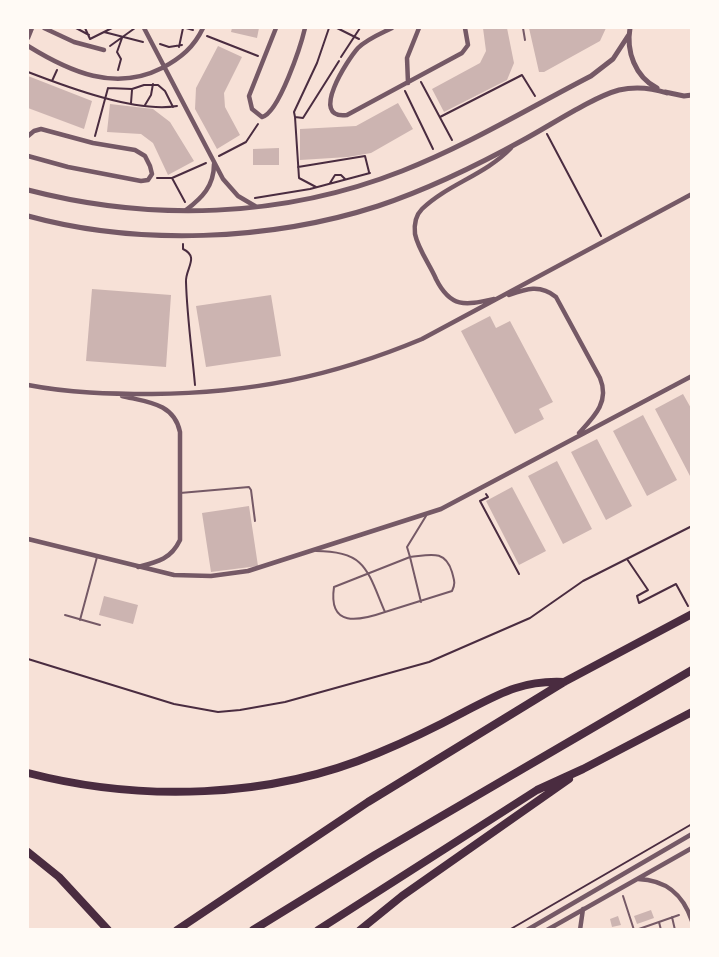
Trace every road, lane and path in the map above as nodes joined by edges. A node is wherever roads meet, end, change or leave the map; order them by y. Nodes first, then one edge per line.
1 (32, 28) edge
2 (44, 28) edge
3 (76, 28) edge
4 (85, 28) edge
5 (112, 28) edge
6 (135, 28) edge
7 (144, 28) edge
8 (184, 28) edge
9 (202, 28) edge
10 (276, 28) edge
11 (305, 28) edge
12 (329, 28) edge
13 (337, 28) edge
14 (360, 28) edge
15 (392, 28) edge
16 (419, 28) edge
17 (465, 28) edge
18 (523, 28) edge
19 (630, 28) edge
20 (194, 31) junction
21 (104, 32) junction
22 (200, 33) junction
23 (192, 35) dead end
24 (90, 36) junction
25 (354, 36) junction
26 (628, 36) junction
27 (122, 37) junction
28 (28, 38) edge
29 (90, 39) junction
30 (156, 40) dead end
31 (525, 40) dead end
32 (187, 42) dead end
33 (366, 42) junction
34 (153, 45) junction
35 (28, 46) edge
36 (89, 46) junction
37 (179, 47) junction
38 (104, 50) joint
39 (265, 59) junction
40 (60, 63) junction
41 (164, 67) junction
42 (28, 72) edge
43 (419, 77) junction
44 (116, 80) junction
45 (52, 81) junction
46 (408, 83) junction
47 (153, 84) junction
48 (402, 86) junction
49 (132, 89) junction
50 (668, 93) junction
51 (692, 95) edge
52 (106, 100) junction
53 (131, 103) junction
54 (540, 103) junction
55 (183, 104) junction
56 (145, 105) junction
57 (173, 107) junction
58 (262, 117) junction
59 (295, 117) junction
60 (440, 117) junction
61 (544, 129) junction
62 (28, 136) edge
63 (93, 144) junction
64 (514, 145) junction
65 (456, 146) junction
66 (28, 156) edge
67 (436, 156) junction
68 (213, 161) junction
69 (298, 167) junction
70 (370, 173) junction
71 (150, 177) junction
72 (172, 178) junction
73 (345, 179) junction
74 (372, 182) junction
75 (330, 183) junction
76 (316, 187) junction
77 (28, 190) edge
78 (692, 194) edge
79 (249, 196) dead end
80 (185, 202) dead end
81 (258, 207) junction
82 (184, 211) junction
83 (28, 216) edge
84 (603, 240) junction
85 (183, 244) dead end
86 (499, 298) junction
87 (692, 376) edge
88 (28, 385) edge
89 (195, 393) junction
90 (114, 394) junction
91 (576, 437) junction
92 (483, 488) junction
93 (180, 493) junction
94 (427, 514) junction
95 (254, 521) dead end
96 (692, 526) edge
97 (28, 539) edge
98 (316, 551) junction
99 (97, 557) junction
100 (410, 557) junction
101 (627, 559) junction
102 (137, 567) junction
103 (368, 573) junction
104 (519, 574) dead end
105 (421, 602) junction
106 (384, 612) junction
107 (692, 613) edge
108 (65, 616) dead end
109 (80, 620) junction
110 (100, 625) dead end
111 (28, 659) edge
112 (692, 670) edge
113 (564, 682) junction
114 (692, 712) edge
115 (582, 769) junction
116 (28, 773) edge
117 (692, 824) edge
118 (692, 834) edge
119 (692, 848) edge
120 (28, 852) edge
121 (637, 879) junction
122 (622, 896) dead end
123 (583, 909) junction
124 (679, 915) dead end
125 (672, 918) junction
126 (692, 921) edge
127 (659, 922) junction
128 (108, 930) edge
129 (177, 930) edge
130 (253, 930) edge
131 (318, 930) edge
132 (360, 930) edge
133 (509, 930) edge
134 (527, 930) edge
135 (547, 930) edge
136 (580, 930) edge
137 (635, 930) edge
138 (661, 930) edge
139 (675, 930) edge

1 - 28 street
2 - 36 street
3 - 24 path
4 - 24 path
5 - 21 path
6 - 27 path
7 - 34 street
8 - 20 path
8 - 37 path
9 - 22 street
10 - 39 street
11 - 58 street
12 - 59 path
13 - 25 path
14 - 25 path
15 - 33 street
16 - 46 street
17 - 43 street
18 - 31 lane
19 - 26 street
20 - 22 path
20 - 23 path
21 - 27 path
21 - 29 path
22 - 39 path
22 - 41 street
24 - 29 path
25 - 33 path
25 - 59 path
26 - 50 street
26 - 54 street
27 - 34 path
27 - 38 path
27 - 44 path
29 - 36 path
30 - 37 path
32 - 37 path
33 - 48 street
34 - 41 street
35 - 40 street
36 - 38 street
39 - 58 street
40 - 44 street
40 - 45 path
41 - 44 street
41 - 55 street
42 - 45 path
43 - 46 street
43 - 60 path
45 - 52 path
46 - 48 street
47 - 49 path
47 - 56 path
47 - 57 path
48 - 67 path
49 - 52 path
49 - 53 path
50 - 51 street
50 - 61 street
52 - 53 path
52 - 63 path
53 - 56 path
54 - 60 path
54 - 65 street
55 - 57 path
55 - 68 street
56 - 57 path
58 - 68 path
59 - 69 path
60 - 65 path
61 - 64 street
61 - 84 path
62 - 63 street
63 - 71 street
64 - 83 street
64 - 86 street
65 - 67 street
66 - 71 street
67 - 74 street
68 - 72 path
68 - 81 street
68 - 82 street
69 - 70 path
69 - 76 path
70 - 73 path
70 - 74 path
71 - 72 path
72 - 80 path
73 - 75 path
73 - 75 path
74 - 81 street
75 - 76 path
76 - 79 path
77 - 82 street
78 - 84 street
81 - 82 street
84 - 86 street
85 - 89 path
86 - 89 street
86 - 91 street
87 - 91 street
88 - 90 street
89 - 90 street
90 - 93 street
91 - 92 street
92 - 94 street
92 - 104 path
93 - 95 lane
93 - 102 street
94 - 98 street
94 - 100 lane
96 - 101 path
97 - 99 street
98 - 102 street
98 - 103 lane
99 - 102 street
99 - 109 lane
100 - 103 lane
100 - 105 lane
100 - 105 lane
101 - 107 path
101 - 111 path
103 - 106 lane
103 - 106 lane
105 - 106 lane
107 - 113 highway
108 - 109 lane
109 - 110 lane
112 - 130 highway
113 - 116 highway
113 - 129 highway
114 - 115 highway
115 - 131 highway
115 - 132 highway
117 - 133 path
118 - 134 street
119 - 121 street
120 - 128 highway
121 - 123 street
121 - 126 street
122 - 137 lane
123 - 135 street
123 - 136 street
124 - 125 lane
125 - 127 lane
125 - 139 lane
127 - 137 lane
127 - 138 lane

